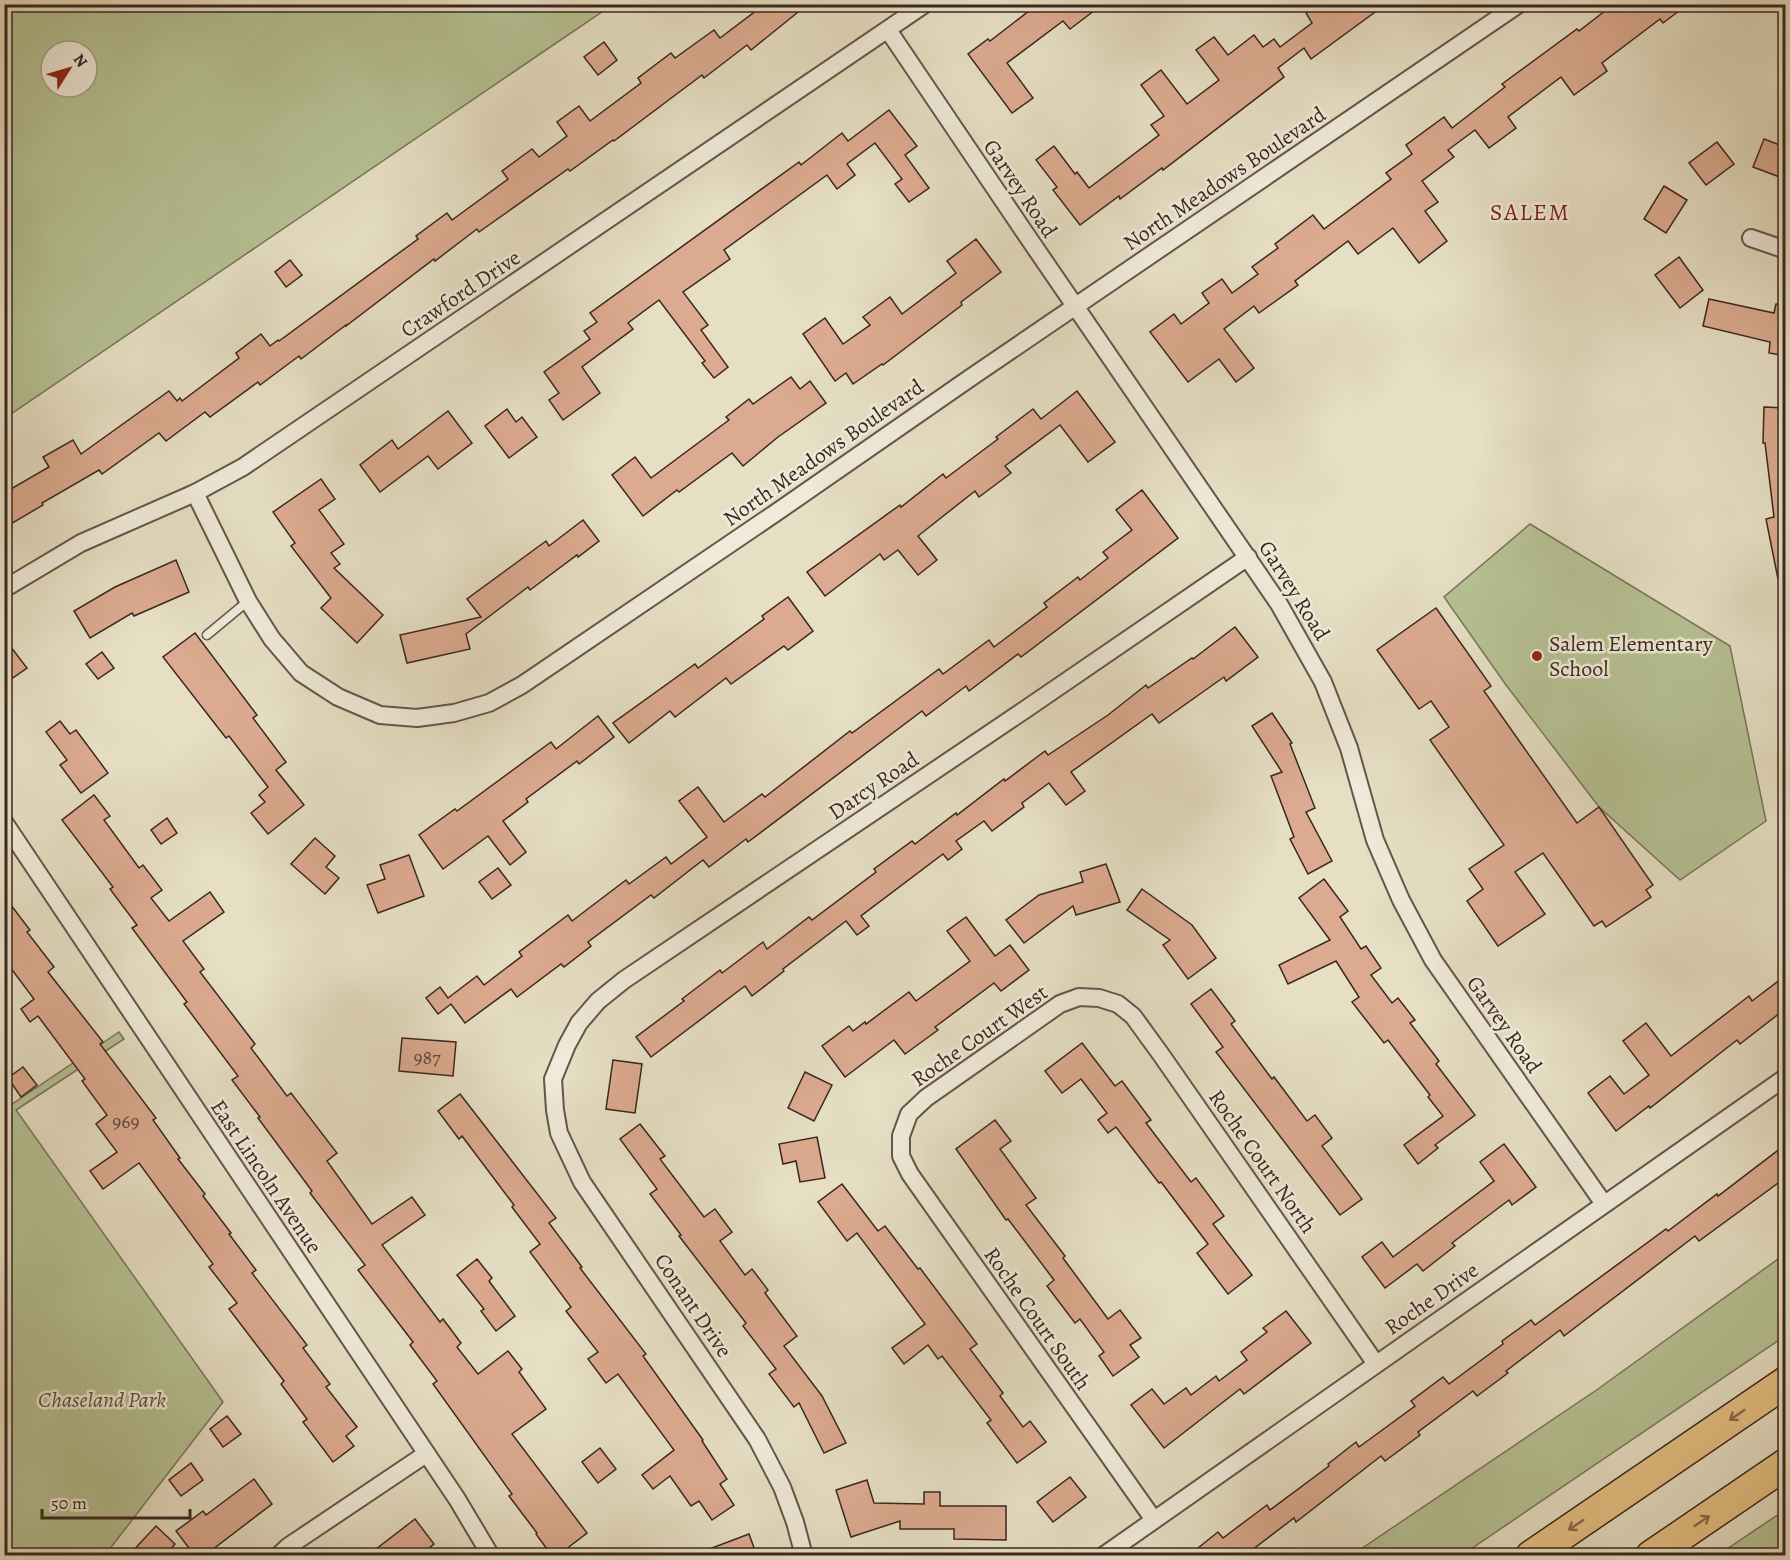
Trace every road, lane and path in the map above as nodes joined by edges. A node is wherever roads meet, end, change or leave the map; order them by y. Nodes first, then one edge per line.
1 (925, 4) edge
2 (1519, 4) edge
3 (888, 30) junction
4 (1751, 238) dead end
5 (1785, 250) edge
6 (1076, 307) junction
7 (195, 493) junction
8 (1248, 557) junction
9 (4, 589) edge
10 (248, 601) junction
11 (207, 635) dead end
12 (4, 822) edge
13 (1100, 998) joint
14 (1785, 1077) edge
15 (553, 1079) joint
16 (901, 1136) joint
17 (1604, 1204) junction
18 (1377, 1364) junction
19 (1785, 1382) edge
20 (426, 1454) junction
21 (1785, 1464) edge
22 (1154, 1521) junction
23 (278, 1556) edge
24 (491, 1556) edge
25 (804, 1556) edge
26 (1103, 1556) edge
27 (1531, 1556) edge
28 (1650, 1556) edge

1 - 3 street, Crawford Drive
2 - 6 street, North Meadows Boulevard
3 - 6 street, Garvey Road
3 - 7 street, Crawford Drive
4 - 5 street
6 - 8 street, Garvey Road
6 - 10 street, North Meadows Boulevard
7 - 9 street, Crawford Drive
7 - 10 street, North Meadows Boulevard
8 - 15 street, Darcy Road
8 - 17 street, Garvey Road
10 - 11 lane
12 - 20 street, East Lincoln Avenue
13 - 16 street, Roche Court West
13 - 18 street, Roche Court North
14 - 17 street, Roche Drive
15 - 25 street, Conant Drive
16 - 22 street, Roche Court South
17 - 18 street, Roche Drive
18 - 22 street, Roche Drive
19 -> 27 highway
20 - 23 street
20 - 24 street, East Lincoln Avenue
28 -> 21 highway
22 - 26 street, Roche Drive

